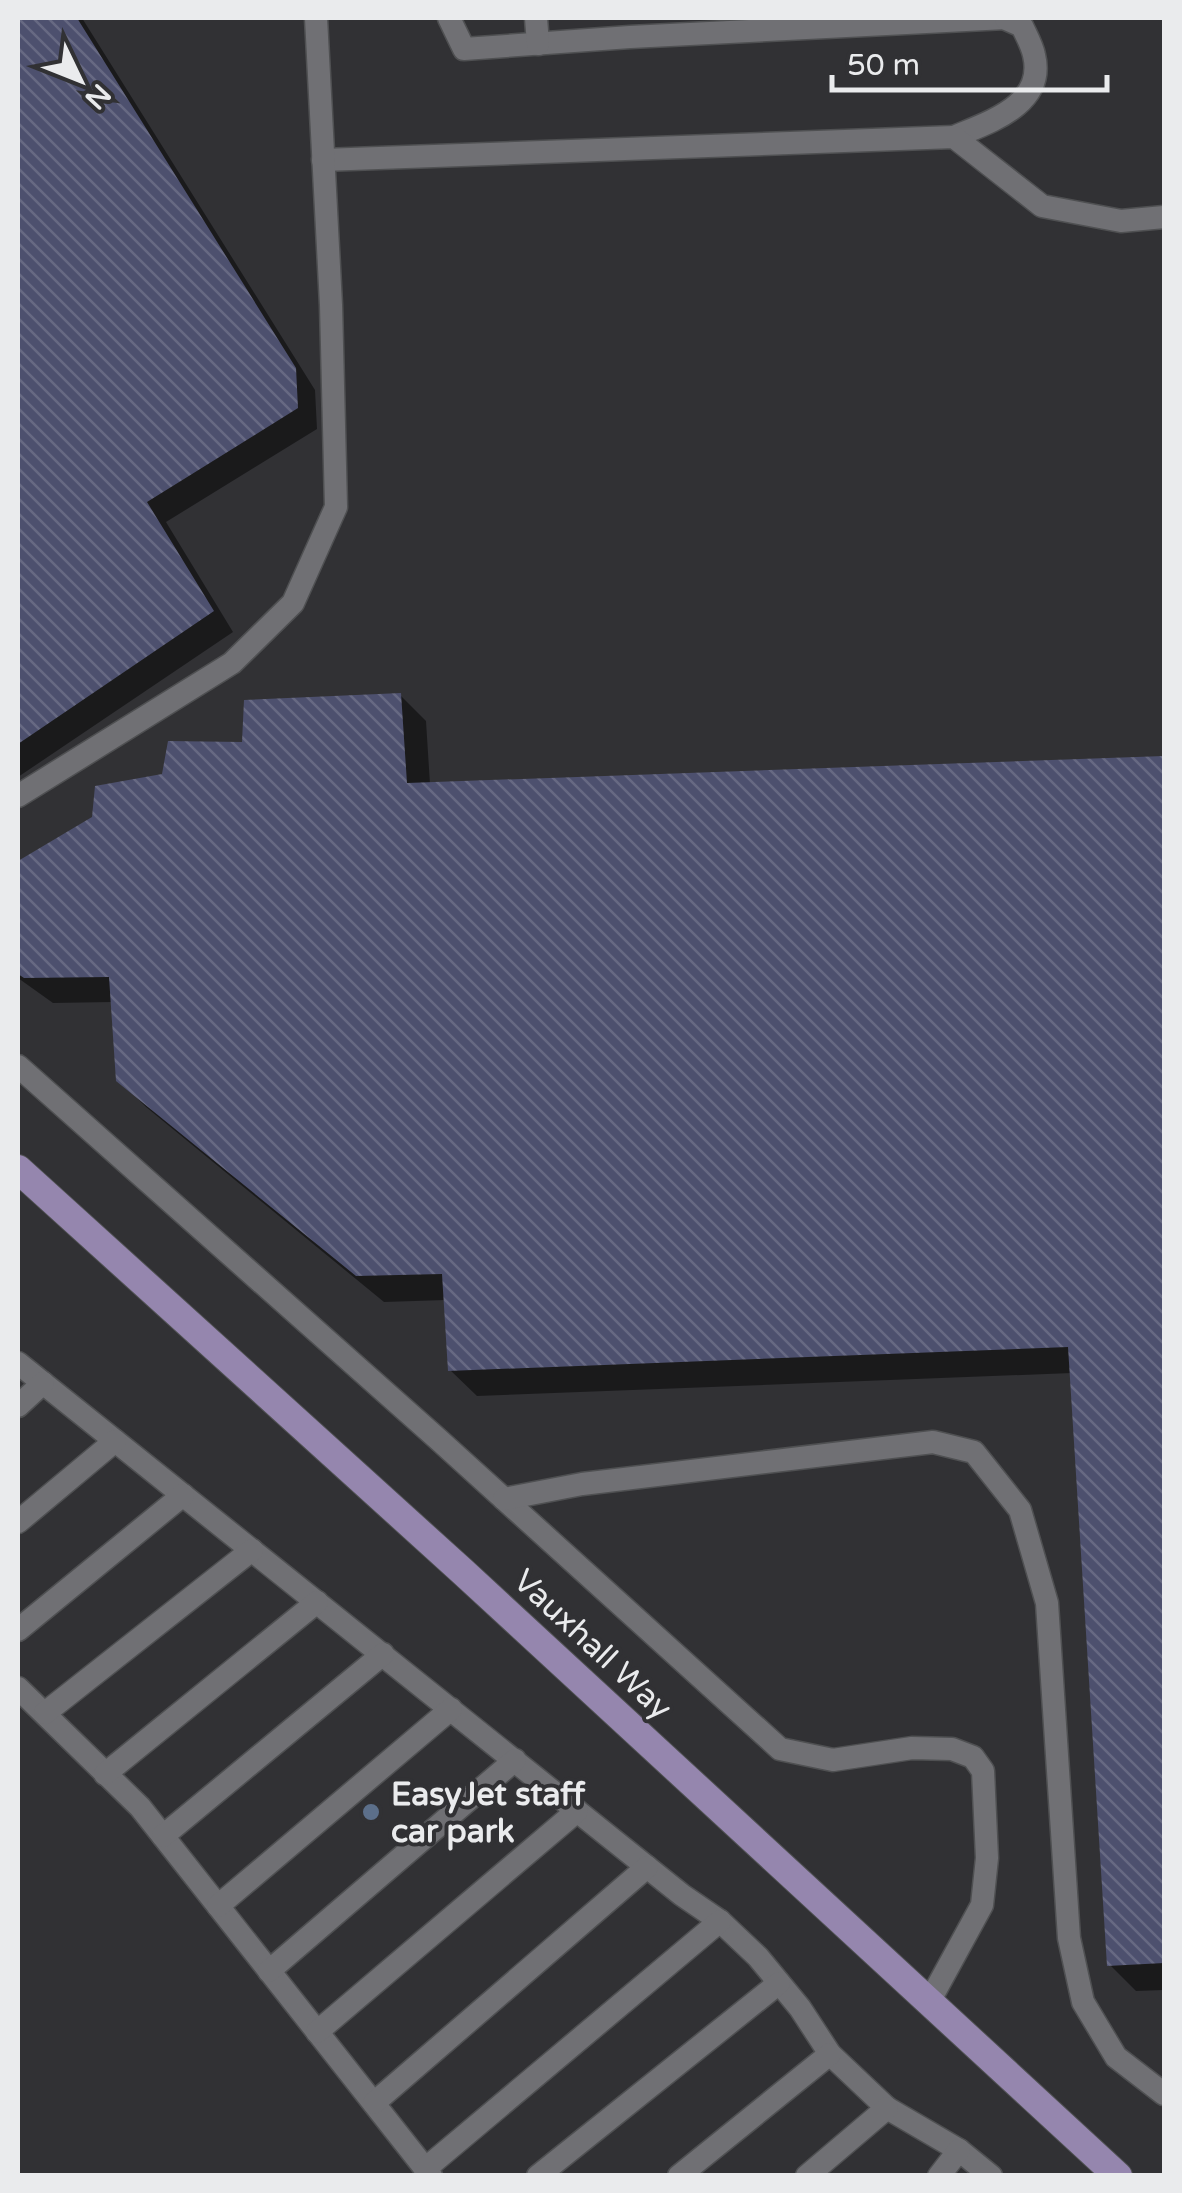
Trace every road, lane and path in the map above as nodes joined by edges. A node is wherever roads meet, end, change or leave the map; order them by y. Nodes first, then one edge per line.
1 (316, 18) edge
2 (450, 18) edge
3 (536, 18) edge
4 (1006, 18) edge
5 (917, 20) edge
6 (819, 22) edge
7 (726, 25) edge
8 (630, 27) edge
9 (538, 44) junction
10 (954, 137) junction
11 (324, 160) junction
12 (1164, 218) edge
13 (18, 796) edge
14 (18, 1066) edge
15 (18, 1169) edge
16 (18, 1363) edge
17 (43, 1384) junction
18 (18, 1406) edge
19 (115, 1441) junction
20 (183, 1495) junction
21 (504, 1499) junction
22 (18, 1522) edge
23 (252, 1550) junction
24 (317, 1602) junction
25 (18, 1630) edge
26 (382, 1654) junction
27 (18, 1688) edge
28 (450, 1708) junction
29 (45, 1713) junction
30 (516, 1760) junction
31 (105, 1774) junction
32 (578, 1811) junction
33 (163, 1836) junction
34 (647, 1867) junction
35 (218, 1906) junction
36 (720, 1921) junction
37 (269, 1971) junction
38 (779, 1983) junction
39 (929, 2002) junction
40 (317, 2032) junction
41 (830, 2054) junction
42 (1164, 2094) edge
43 (374, 2103) junction
44 (888, 2108) junction
45 (959, 2150) junction
46 (428, 2172) edge
47 (538, 2176) edge
48 (679, 2176) edge
49 (807, 2176) edge
50 (939, 2176) edge
51 (991, 2176) edge
52 (1118, 2176) edge

1 - 11 lane
2 - 9 lane
3 - 9 lane
4 - 5 lane
4 - 10 lane
5 - 6 lane
6 - 7 lane
7 - 8 lane
8 - 9 lane
10 - 11 lane
10 - 12 lane
11 - 13 lane
14 - 21 lane
15 - 39 main road, Vauxhall Way
16 - 17 lane
17 - 18 lane
17 - 19 lane
19 - 20 lane
19 - 22 lane
20 - 23 lane
20 - 25 lane
21 - 39 lane
21 - 42 lane
23 - 24 lane
23 - 29 lane
24 - 26 lane
24 - 31 lane
26 - 28 lane
26 - 33 lane
27 - 29 lane
28 - 30 lane
28 - 35 lane
29 - 31 lane
30 - 32 lane
30 - 37 lane
31 - 33 lane
32 - 34 lane
32 - 40 lane
33 - 35 lane
34 - 36 lane
34 - 43 lane
35 - 37 lane
36 - 38 lane
36 - 46 lane
37 - 40 lane
38 - 41 lane
38 - 47 lane
39 - 52 main road, Vauxhall Way
40 - 43 lane
41 - 44 lane
41 - 48 lane
43 - 46 lane
44 - 45 lane
44 - 49 lane
45 - 50 lane
45 - 51 lane

